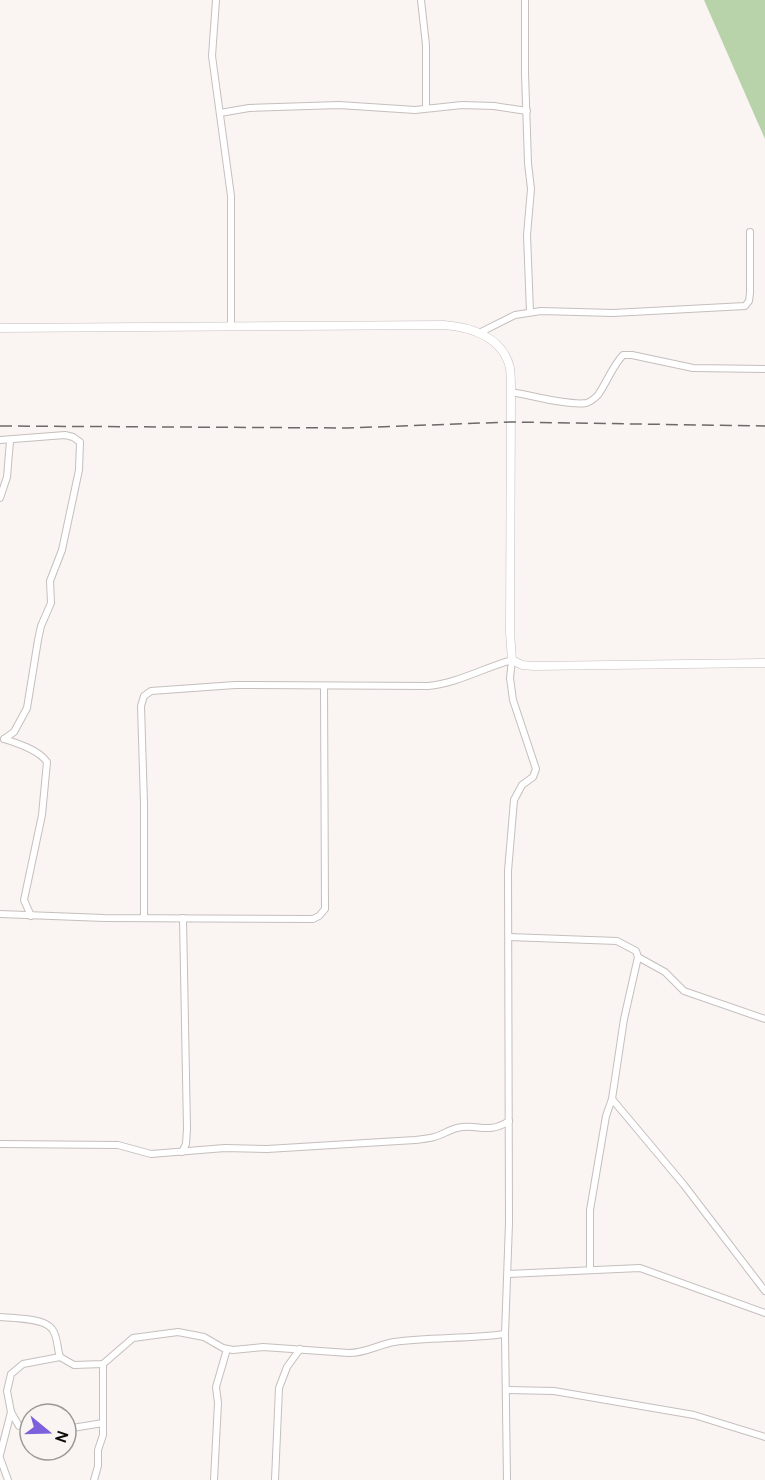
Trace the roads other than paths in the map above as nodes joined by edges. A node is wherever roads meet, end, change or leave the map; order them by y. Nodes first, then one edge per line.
1 (216, 0) edge
2 (421, 0) edge
3 (525, 0) edge
4 (426, 108) junction
5 (527, 111) junction
6 (220, 113) junction
7 (750, 232) dead end
8 (530, 312) junction
9 (231, 327) junction
10 (0, 328) edge
11 (479, 333) junction
12 (765, 369) edge
13 (511, 392) junction
14 (0, 440) edge
15 (10, 441) junction
16 (0, 498) edge
17 (512, 660) junction
18 (765, 663) edge
19 (324, 686) junction
20 (2, 739) edge
21 (0, 914) edge
22 (31, 916) junction
23 (144, 918) junction
24 (183, 918) junction
25 (509, 937) junction
26 (638, 957) junction
27 (765, 1019) edge
28 (612, 1099) junction
29 (508, 1121) junction
30 (0, 1144) edge
31 (182, 1152) junction
32 (590, 1269) junction
33 (508, 1274) junction
34 (765, 1292) edge
35 (765, 1313) edge
36 (0, 1317) edge
37 (505, 1334) junction
38 (227, 1349) junction
39 (300, 1349) junction
40 (60, 1357) junction
41 (103, 1364) junction
42 (506, 1390) junction
43 (11, 1412) junction
44 (103, 1423) junction
45 (18, 1424) edge
46 (78, 1426) edge
47 (765, 1437) edge
48 (0, 1456) edge
49 (8, 1480) edge
50 (94, 1480) edge
51 (214, 1480) edge
52 (275, 1480) edge
53 (507, 1480) edge

1 - 6 street
2 - 4 street
3 - 5 street
4 - 5 street
4 - 6 street
5 - 8 street
6 - 9 street
7 - 8 street
8 - 11 street
9 - 10 street
9 - 11 street
11 - 13 street
12 - 13 street
13 - 17 street
14 - 15 street
15 - 16 street
15 - 20 street
17 - 18 street
17 - 19 street
17 - 25 street
19 - 23 street
19 - 24 street
20 - 22 street
21 - 22 street
22 - 23 street
23 - 24 street
24 - 31 street
25 - 26 street
25 - 29 street
26 - 27 street
26 - 28 street
28 - 32 street
28 - 34 street
29 - 31 street
29 - 33 street
30 - 31 street
32 - 33 street
32 - 35 street
33 - 37 street
36 - 40 street
37 - 39 street
37 - 42 street
38 - 39 street
38 - 41 street
38 - 51 street
39 - 52 street
40 - 41 street
40 - 43 street
41 - 44 street
42 - 47 street
42 - 53 street
43 - 45 street
43 - 48 street
44 - 46 street
44 - 50 street
48 - 49 street

